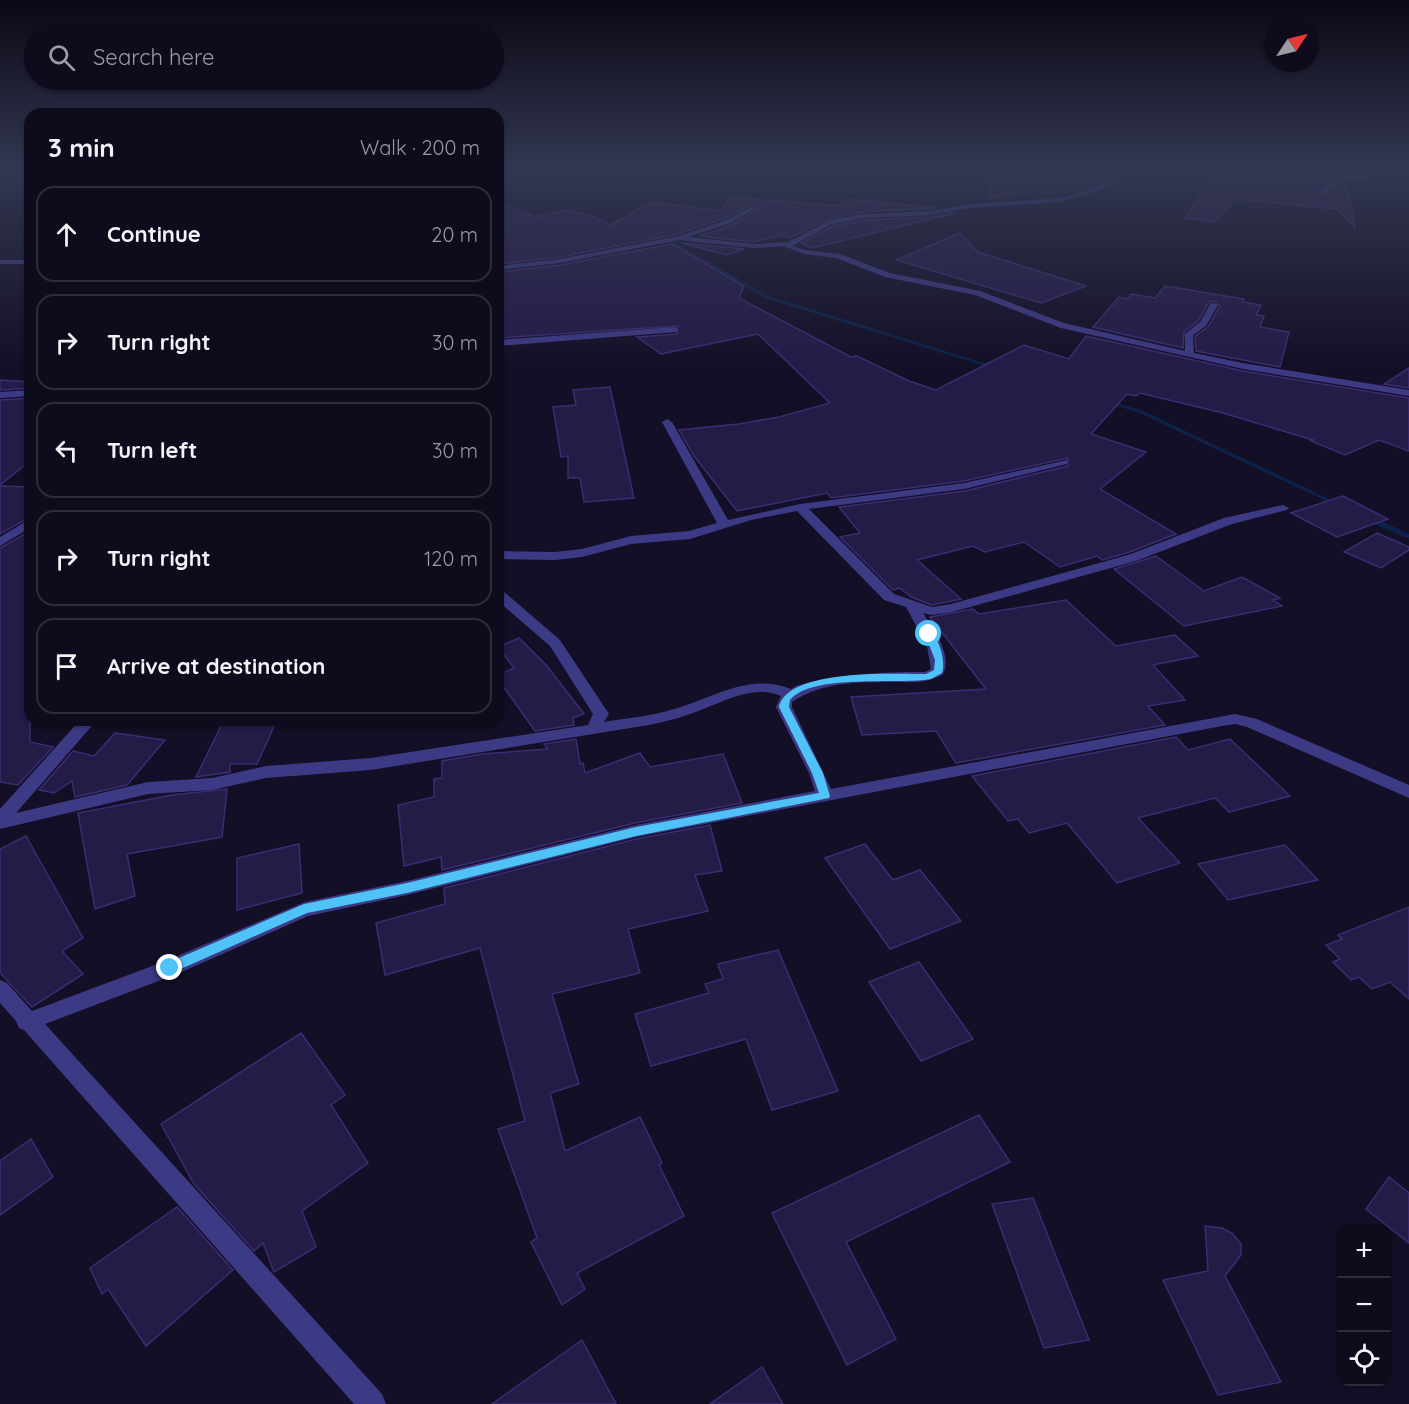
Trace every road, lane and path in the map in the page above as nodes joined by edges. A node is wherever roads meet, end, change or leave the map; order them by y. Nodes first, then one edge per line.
1 (686, 236) edge
2 (805, 236) edge
3 (680, 238) junction
4 (790, 244) junction
5 (0, 262) edge
6 (24, 262) edge
7 (504, 267) edge
8 (1214, 305) dead end
9 (674, 330) dead end
10 (504, 343) edge
11 (1190, 354) junction
12 (24, 393) edge
13 (1409, 393) edge
14 (0, 395) edge
15 (667, 422) dead end
16 (1064, 462) dead end
17 (800, 507) junction
18 (1283, 508) dead end
19 (724, 524) junction
20 (24, 527) edge
21 (0, 542) edge
22 (504, 555) edge
23 (504, 599) edge
24 (912, 606) junction
25 (789, 694) junction
26 (84, 726) edge
27 (593, 729) junction
28 (1409, 792) edge
29 (825, 796) junction
30 (0, 821) edge
31 (0, 989) edge
32 (26, 1022) junction
33 (372, 1404) edge

1 - 3 street
2 - 4 street
3 - 4 street
3 - 7 street
4 - 11 street
5 - 6 street
8 - 11 street
9 - 10 street
11 - 13 street
12 - 14 street
15 - 19 street
16 - 17 street
17 - 19 street
17 - 24 street
18 - 24 street
19 - 22 street
20 - 21 street
23 - 27 street
24 - 25 street
25 - 27 street
25 - 29 street
26 - 30 street
27 - 30 street
28 - 29 street
29 - 32 street
31 - 32 street
32 - 33 street

